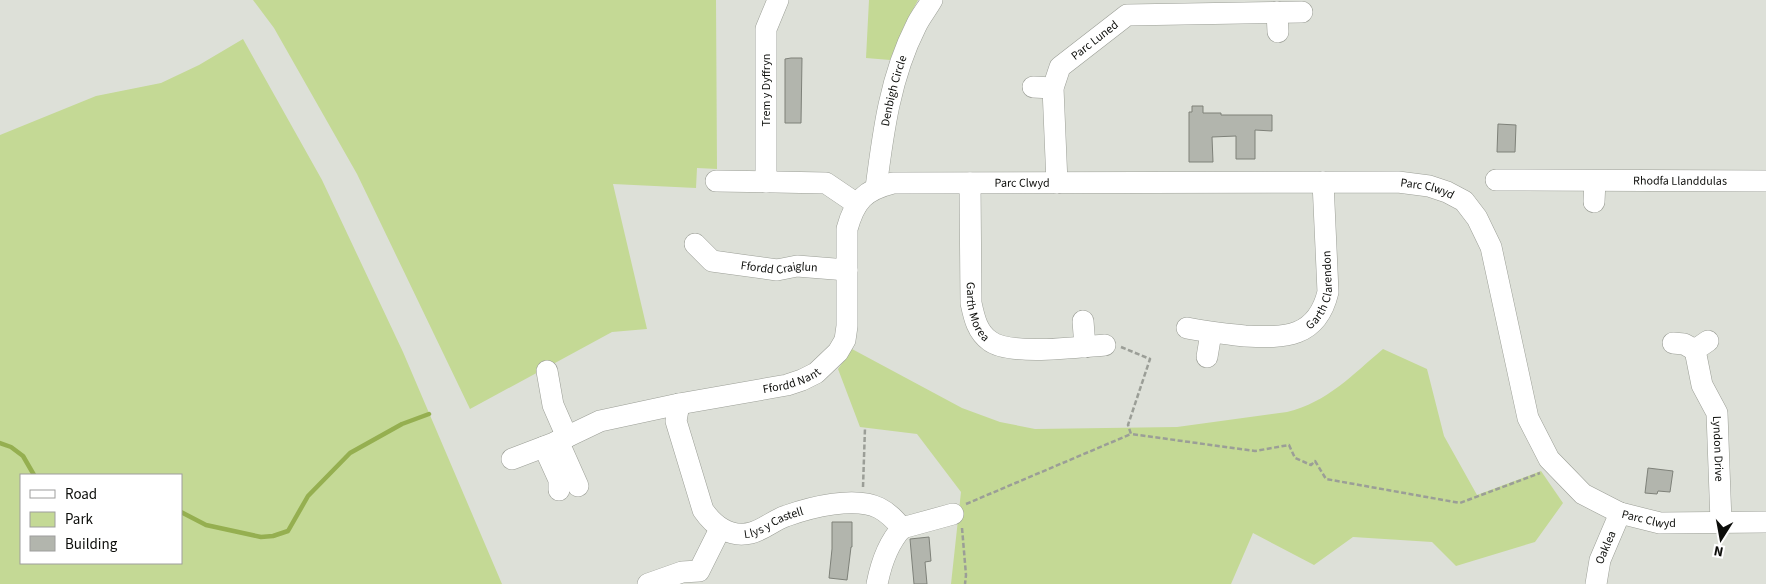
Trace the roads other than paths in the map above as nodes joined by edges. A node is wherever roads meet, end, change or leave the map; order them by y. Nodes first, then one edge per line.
1 (778, 0) edge
2 (932, 0) edge
3 (1302, 12) dead end
4 (1496, 180) dead end
5 (716, 181) dead end
6 (766, 182) junction
7 (1323, 182) junction
8 (1766, 182) edge
9 (970, 183) junction
10 (1058, 183) junction
11 (876, 188) junction
12 (857, 204) junction
13 (695, 244) dead end
14 (847, 270) junction
15 (1083, 321) dead end
16 (1187, 328) dead end
17 (1211, 333) junction
18 (1673, 343) dead end
19 (1208, 358) dead end
20 (547, 371) dead end
21 (679, 404) junction
22 (557, 442) junction
23 (512, 459) dead end
24 (568, 488) dead end
25 (1620, 513) junction
26 (953, 514) road end
27 (1721, 522) junction
28 (1766, 522) edge
29 (902, 528) junction
30 (720, 529) junction
31 (704, 577) edge
32 (648, 584) edge
33 (877, 584) edge
34 (1596, 584) edge

1 - 6 street, Trem y Dyffryn
2 - 11 street, Denbigh Circle
3 - 10 street, Parc Luned
4 - 8 street, Rhodfa Llanddulas
5 - 6 street
6 - 12 street
7 - 10 street, Parc Clwyd
7 - 17 street, Garth Clarendon
7 - 25 street, Parc Clwyd
9 - 10 street, Parc Clwyd
9 - 11 street, Parc Clwyd
9 - 15 street, Garth Morea
11 - 12 street, Ffordd Nant
12 - 14 street, Ffordd Nant
13 - 14 street, Ffordd Craiglun
14 - 21 street, Ffordd Nant
16 - 17 street, Garth Clarendon
17 - 19 street
18 - 27 street, Lyndon Drive
20 - 22 street
21 - 22 street, Ffordd Nant
21 - 30 street
22 - 23 street, Ffordd Nant
22 - 24 street
25 - 27 street, Parc Clwyd
25 - 34 street, Oaklea
26 - 29 street
27 - 28 street, Parc Clwyd
29 - 30 street, Llys y Castell
29 - 33 street
30 - 31 street
31 - 32 street

